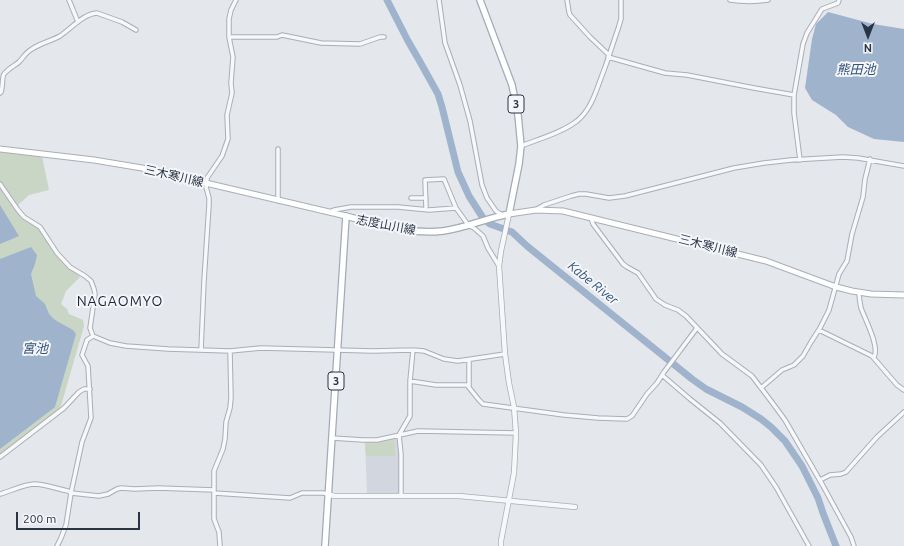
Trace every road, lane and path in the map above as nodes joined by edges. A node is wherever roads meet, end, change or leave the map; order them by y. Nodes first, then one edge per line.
1 (69, 0) edge
2 (236, 0) edge
3 (439, 0) edge
4 (480, 0) edge
5 (566, 0) edge
6 (621, 0) edge
7 (730, 0) edge
8 (768, 0) edge
9 (839, 0) edge
10 (78, 22) junction
11 (136, 30) dead end
12 (229, 37) junction
13 (384, 37) dead end
14 (609, 56) junction
15 (0, 93) edge
16 (794, 94) junction
17 (521, 146) junction
18 (0, 149) edge
19 (278, 149) dead end
20 (870, 159) junction
21 (800, 160) junction
22 (904, 166) edge
23 (208, 183) junction
24 (0, 184) edge
25 (411, 198) dead end
26 (426, 198) junction
27 (278, 201) junction
28 (426, 207) dead end
29 (456, 208) junction
30 (536, 210) junction
31 (329, 212) junction
32 (509, 214) junction
33 (346, 216) junction
34 (501, 216) junction
35 (591, 218) junction
36 (471, 225) junction
37 (499, 266) junction
38 (836, 287) junction
39 (859, 292) junction
40 (904, 295) edge
41 (697, 328) junction
42 (819, 330) junction
43 (92, 336) junction
44 (201, 350) junction
45 (412, 350) junction
46 (230, 351) junction
47 (338, 351) junction
48 (506, 354) junction
49 (874, 357) junction
50 (469, 360) junction
51 (663, 373) junction
52 (410, 381) junction
53 (469, 386) junction
54 (90, 388) junction
55 (761, 388) junction
56 (904, 390) edge
57 (514, 408) junction
58 (904, 412) edge
59 (516, 433) junction
60 (399, 435) junction
61 (332, 438) junction
62 (0, 457) edge
63 (820, 480) junction
64 (71, 492) junction
65 (214, 492) junction
66 (0, 494) edge
67 (328, 494) junction
68 (401, 496) junction
69 (509, 501) junction
70 (575, 507) dead end
71 (57, 546) edge
72 (220, 546) edge
73 (325, 546) edge
74 (501, 546) edge
75 (810, 546) edge
76 (854, 546) edge

1 - 10 street
2 - 12 street
3 - 34 street
4 - 17 main road, 3
5 - 14 street
6 - 14 street
7 - 8 street
9 - 16 street
10 - 11 street
10 - 15 street
12 - 13 street
12 - 23 street
14 - 16 street
14 - 17 street
16 - 21 street
17 - 32 main road, 3
18 - 23 main road, 三木寒川線
19 - 27 street
20 - 21 street
20 - 22 street
20 - 38 street
21 - 30 street
23 - 27 main road, 三木寒川線
23 - 44 street
24 - 43 street
25 - 26 street
26 - 28 street
26 - 29 street
27 - 31 main road, 三木寒川線
29 - 31 street
29 - 36 street
30 - 32 main road, 三木寒川線
30 - 35 main road, 三木寒川線
31 - 33 main road, 三木寒川線
32 - 34 main road, 志度山川線
32 - 37 street
33 - 36 main road, 志度山川線
33 - 47 main road, 志度山川線 / 3
34 - 36 main road, 志度山川線
35 - 38 main road, 三木寒川線
35 - 41 street
36 - 37 street
37 - 48 street
38 - 39 main road, 三木寒川線
38 - 42 street
39 - 40 main road, 三木寒川線
39 - 49 street
41 - 51 street
41 - 55 street
42 - 49 street
42 - 55 street
43 - 44 street
43 - 54 street
44 - 46 street
45 - 47 street
45 - 50 street
45 - 52 street
46 - 47 street
46 - 65 street
47 - 61 main road, 志度山川線 / 3
48 - 50 street
48 - 57 street
49 - 56 street
50 - 53 street
51 - 57 street
51 - 75 street
52 - 53 street
52 - 60 street
53 - 57 street
54 - 62 street
54 - 64 street
55 - 63 street
57 - 59 street
58 - 63 street
59 - 60 street
59 - 69 street
60 - 61 street
60 - 68 street
61 - 67 main road, 志度山川線 / 3
63 - 76 street
64 - 65 street
64 - 66 street
64 - 71 street
65 - 67 street
65 - 72 street
67 - 68 street
67 - 73 main road, 志度山川線 / 3
68 - 69 street
69 - 70 street
69 - 74 street

